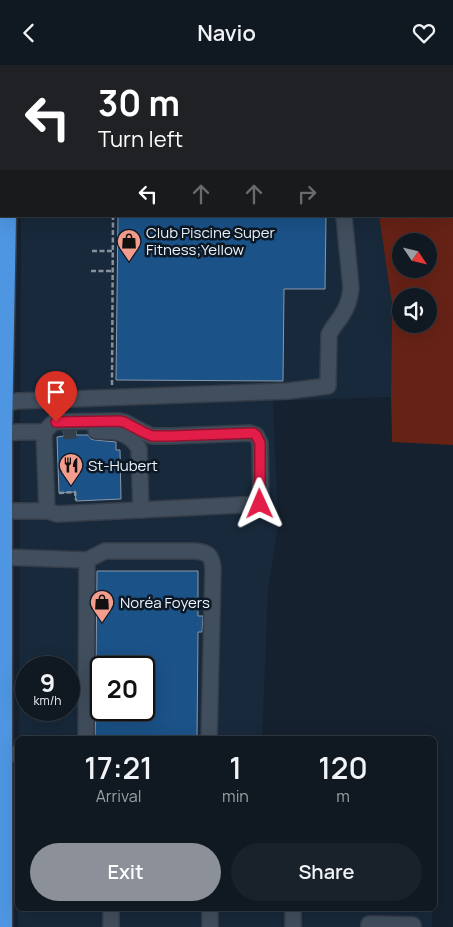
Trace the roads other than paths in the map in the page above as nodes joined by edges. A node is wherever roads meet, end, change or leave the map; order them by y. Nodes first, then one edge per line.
1 (4, 217) edge
2 (344, 217) edge
3 (1, 404) edge
4 (44, 432) junction
5 (1, 434) edge
6 (141, 510) junction
7 (1, 511) junction
8 (47, 511) junction
9 (1, 557) junction
10 (87, 560) junction
11 (86, 736) edge
12 (209, 736) edge
13 (9, 754) edge
14 (111, 911) edge
15 (210, 911) edge
16 (293, 911) edge
17 (377, 920) edge
18 (0, 927) edge
19 (111, 927) edge
20 (210, 927) edge
21 (293, 927) edge
22 (413, 927) edge

1 - 3 highway
2 - 3 lane
3 - 5 highway
4 - 5 lane
4 - 6 lane
4 - 6 lane
4 - 8 lane
5 - 7 highway
6 - 8 lane
7 - 8 lane
7 - 9 highway
9 - 10 lane
9 - 13 highway
10 - 11 lane
10 - 12 lane
13 - 18 highway
14 - 19 lane
15 - 20 lane
16 - 21 lane
17 - 22 lane

